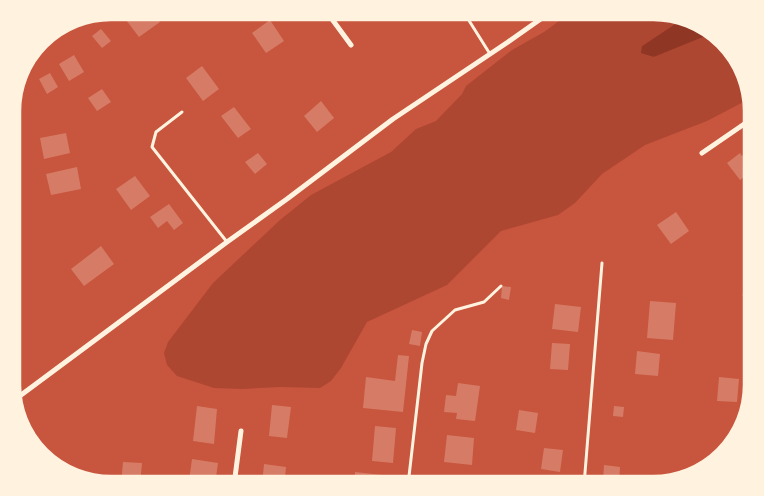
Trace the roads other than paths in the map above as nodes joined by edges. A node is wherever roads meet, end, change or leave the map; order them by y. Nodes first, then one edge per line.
1 (333, 20) edge
2 (469, 20) edge
3 (539, 20) edge
4 (351, 44) dead end
5 (490, 54) junction
6 (182, 112) dead end
7 (744, 124) edge
8 (702, 153) dead end
9 (227, 242) junction
10 (602, 263) dead end
11 (501, 286) dead end
12 (21, 395) edge
13 (241, 430) dead end
14 (235, 476) edge
15 (409, 476) edge
16 (585, 476) edge

1 - 4 street
2 - 5 lane
3 - 5 street
5 - 9 street
6 - 9 lane
7 - 8 street
9 - 12 street
10 - 16 lane
11 - 15 lane
13 - 14 street

